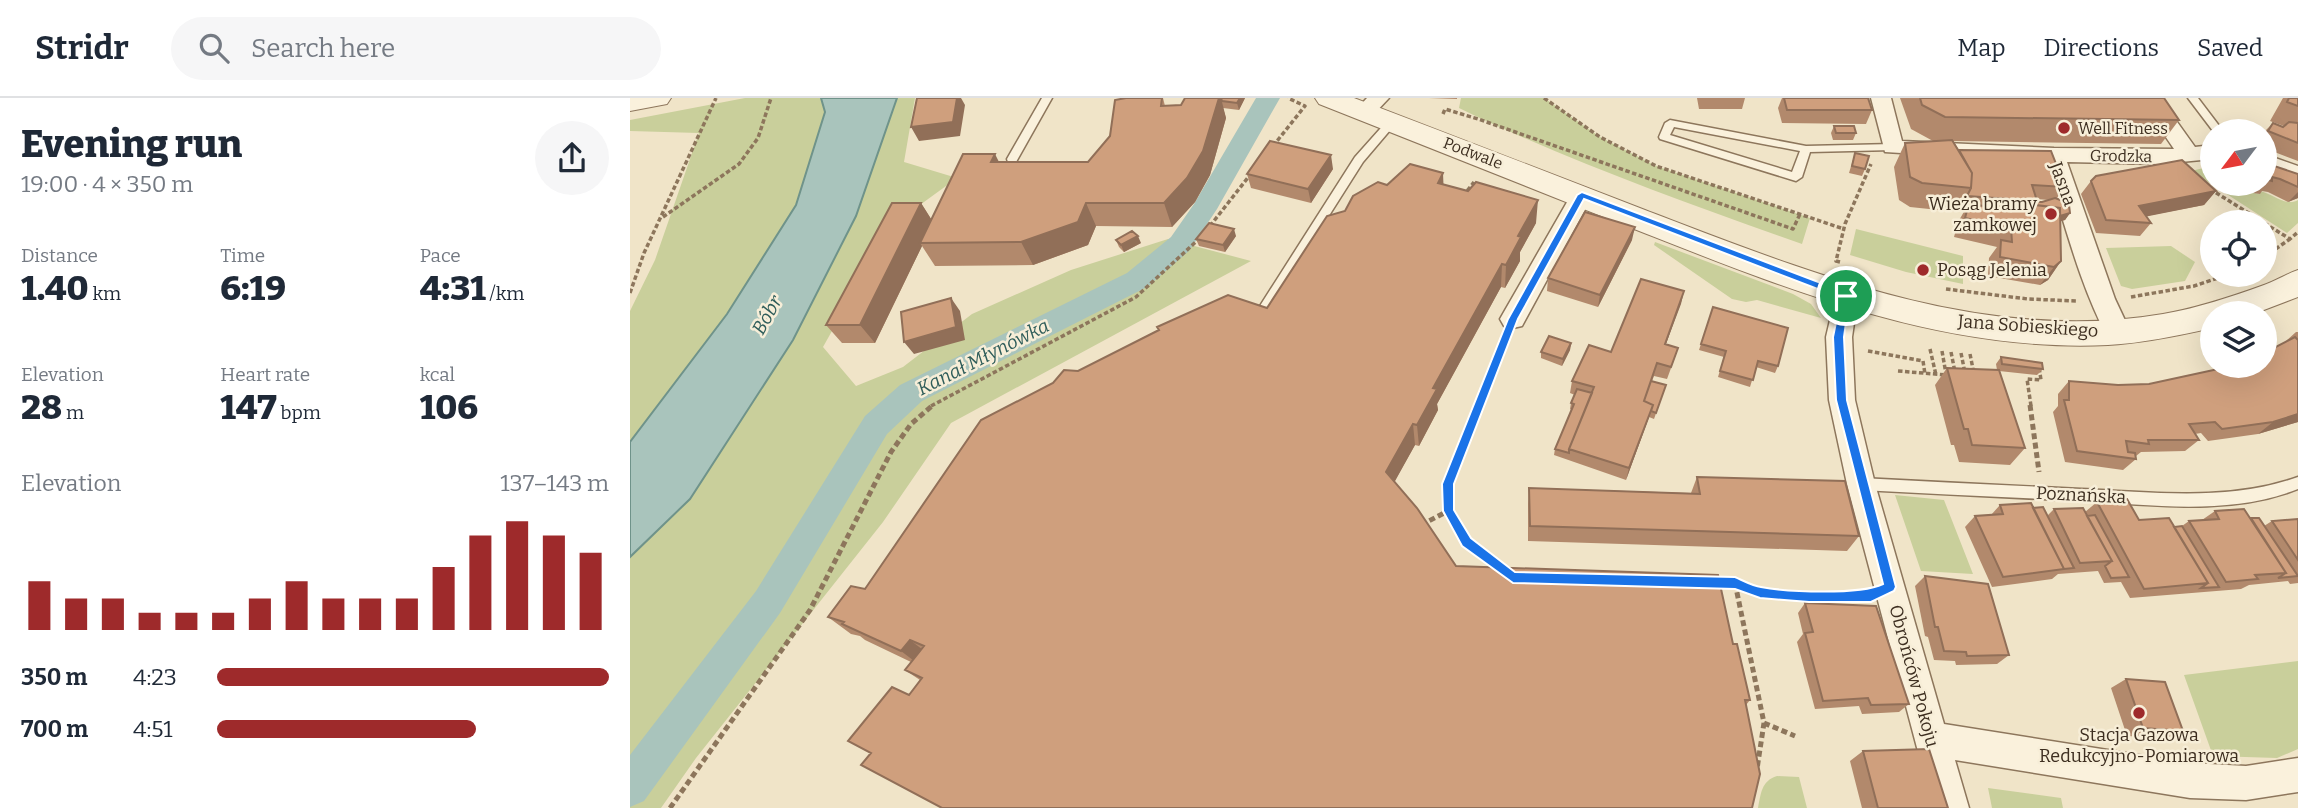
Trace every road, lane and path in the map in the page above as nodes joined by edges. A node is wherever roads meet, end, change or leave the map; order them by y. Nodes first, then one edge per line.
1 (657, 98) edge
2 (716, 98) edge
3 (771, 98) edge
4 (1047, 98) edge
5 (1288, 98) edge
6 (1329, 98) edge
7 (1544, 98) edge
8 (1881, 98) edge
9 (2193, 98) edge
10 (630, 103) edge
11 (2147, 103) edge
12 (1437, 106) dead end
13 (1446, 109) junction
14 (1379, 110) edge
15 (2209, 119) edge
16 (1459, 120) dead end
17 (1893, 147) junction
18 (1807, 149) junction
19 (1270, 150) edge
20 (2189, 153) junction
21 (2200, 153) edge
22 (2054, 155) junction
23 (1012, 159) edge
24 (2277, 166) edge
25 (1254, 170) edge
26 (2298, 174) edge
27 (1474, 182) edge
28 (1582, 195) junction
29 (2222, 196) edge
30 (1460, 201) edge
31 (2244, 210) edge
32 (1800, 214) junction
33 (661, 219) junction
34 (1844, 229) junction
35 (2277, 231) edge
36 (2298, 232) edge
37 (2290, 239) junction
38 (2277, 248) edge
39 (1836, 253) dead end
40 (2298, 282) edge
41 (630, 293) edge
42 (1846, 296) junction
43 (2254, 301) edge
44 (2298, 306) edge
45 (2277, 307) edge
46 (1513, 319) joint
47 (2200, 319) edge
48 (1254, 324) edge
49 (2117, 331) junction
50 (1930, 349) dead end
51 (1868, 351) dead end
52 (1941, 351) dead end
53 (1951, 352) dead end
54 (1961, 353) dead end
55 (1970, 354) dead end
56 (2038, 362) edge
57 (1898, 371) dead end
58 (1925, 374) junction
59 (1936, 375) junction
60 (1946, 375) junction
61 (1956, 376) junction
62 (1966, 377) junction
63 (2298, 483) edge
64 (1861, 484) junction
65 (2042, 494) junction
66 (1448, 511) junction
67 (1418, 527) edge
68 (1513, 577) edge
69 (1708, 582) edge
70 (1735, 583) junction
71 (1890, 587) junction
72 (1764, 723) junction
73 (1795, 736) dead end
74 (1932, 739) junction
75 (1757, 772) edge
76 (2295, 780) edge
77 (670, 808) edge
78 (1951, 808) edge

1 - 10 street
2 - 33 path
3 - 33 path
4 - 23 lane
5 - 19 path
6 - 14 street, Podwale
7 - 32 path
8 - 17 street
9 - 15 lane
11 - 20 street, Grodzka
12 - 13 path
13 - 16 path
13 - 32 path
14 - 28 street, Podwale
14 - 48 lane
17 - 18 lane
17 - 22 street, Jasna
17 - 34 path
18 - 18 lane
20 - 21 street, Grodzka
20 - 22 street, Grodzka
22 - 49 street, Jasna
24 - 26 street
25 - 77 path
27 - 30 path
28 - 42 street, Podwale
28 - 46 street
29 - 31 path
32 - 34 path
33 - 41 path
34 - 39 path
35 - 37 path
36 - 37 path
37 - 38 path
40 - 43 street
42 - 49 street, Jana Sobieskiego
42 - 64 street, Obrońców Pokoju
44 - 45 street
46 - 66 path
47 - 49 street, Jana Sobieskiego
50 - 59 path
51 - 58 path
52 - 60 path
53 - 61 path
54 - 62 path
55 - 62 path
56 - 65 path
57 - 58 path
58 - 59 path
59 - 60 path
60 - 61 path
61 - 62 path
63 - 65 lane, Poznańska
64 - 65 lane, Poznańska
64 - 71 street, Obrońców Pokoju
66 - 67 path
66 - 68 path
69 - 70 path
70 - 71 path
70 - 72 path
71 - 74 street, Obrońców Pokoju
72 - 73 path
72 - 75 path
74 - 76 street
74 - 78 street, Obrońców Pokoju

